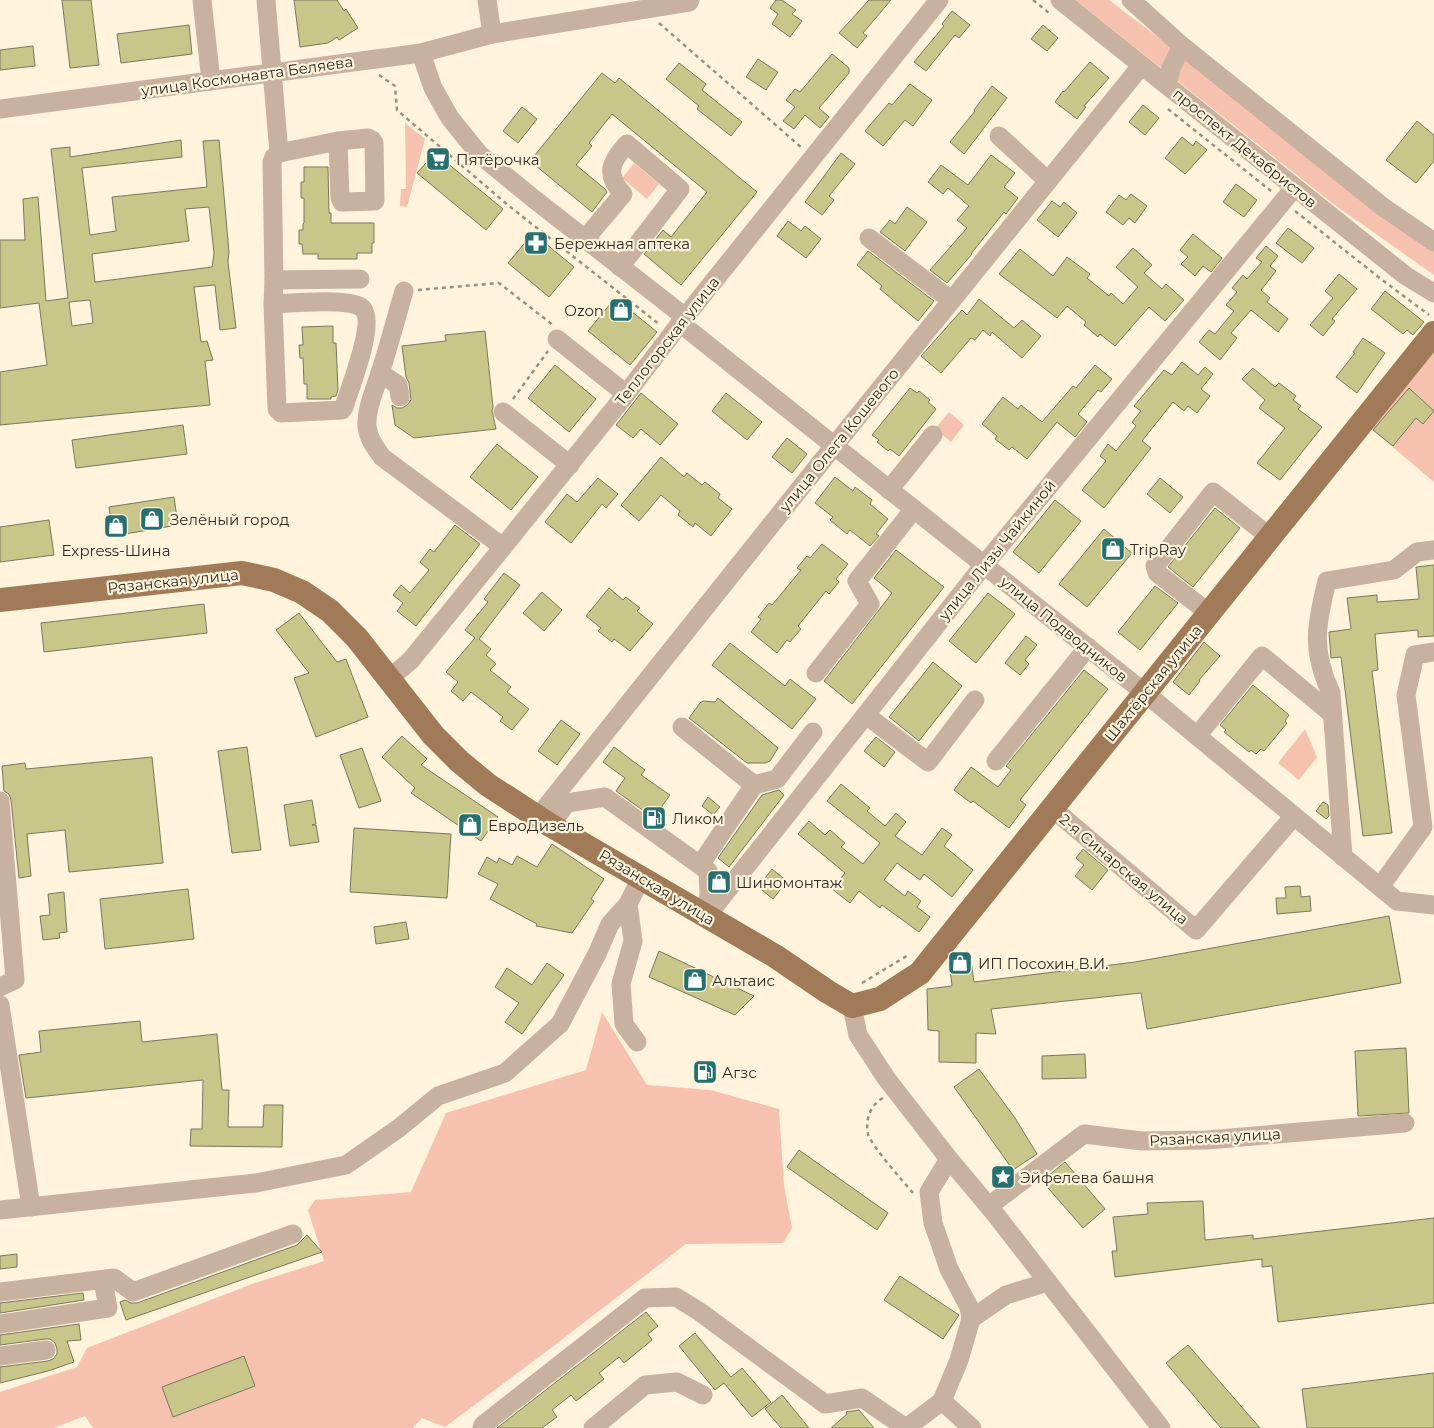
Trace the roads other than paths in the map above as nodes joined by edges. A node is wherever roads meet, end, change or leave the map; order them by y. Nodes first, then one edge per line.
1 (202, 0) edge
2 (266, 0) edge
3 (487, 0) edge
4 (690, 0) edge
5 (939, 0) edge
6 (1131, 0) edge
7 (1058, 9) edge
8 (492, 34) junction
9 (1182, 46) junction
10 (421, 53) junction
11 (1142, 66) junction
12 (273, 73) junction
13 (210, 81) junction
14 (1167, 85) junction
15 (0, 108) edge
16 (999, 136) dead end
17 (338, 141) dead end
18 (279, 153) junction
19 (1048, 180) junction
20 (1289, 194) junction
21 (869, 238) dead end
22 (585, 239) junction
23 (1434, 242) edge
24 (620, 267) junction
25 (360, 279) dead end
26 (274, 280) junction
27 (404, 291) road end
28 (1434, 292) edge
29 (951, 300) junction
30 (272, 304) junction
31 (679, 325) junction
32 (1434, 333) edge
33 (557, 339) road end
34 (380, 373) junction
35 (626, 394) junction
36 (400, 397) dead end
37 (503, 412) road end
38 (933, 435) dead end
39 (834, 446) junction
40 (570, 465) junction
41 (889, 490) junction
42 (914, 509) junction
43 (1270, 537) junction
44 (503, 547) junction
45 (1434, 550) edge
46 (984, 565) junction
47 (0, 600) edge
48 (1209, 613) junction
49 (1088, 647) junction
50 (1434, 652) edge
51 (816, 673) dead end
52 (390, 678) junction
53 (1145, 693) junction
54 (975, 700) dead end
55 (1332, 714) junction
56 (866, 715) junction
57 (682, 727) dead end
58 (813, 732) dead end
59 (1196, 736) junction
60 (996, 761) dead end
61 (754, 784) junction
62 (0, 801) edge
63 (1052, 808) junction
64 (1294, 816) junction
65 (544, 821) junction
66 (1343, 857) junction
67 (700, 865) junction
68 (641, 878) junction
69 (1380, 887) junction
70 (628, 904) junction
71 (1434, 905) edge
72 (706, 916) junction
73 (0, 987) edge
74 (0, 1005) edge
75 (852, 1006) junction
76 (637, 1042) dead end
77 (1405, 1123) dead end
78 (949, 1159) junction
79 (989, 1206) junction
80 (31, 1207) junction
81 (0, 1210) edge
82 (293, 1234) dead end
83 (103, 1280) junction
84 (1048, 1282) junction
85 (0, 1292) edge
86 (971, 1319) junction
87 (0, 1324) edge
88 (46, 1350) dead end
89 (0, 1356) edge
90 (703, 1395) dead end
91 (942, 1401) junction
92 (482, 1428) edge
93 (593, 1428) edge
94 (906, 1428) edge
95 (972, 1428) edge
96 (1161, 1428) edge

1 - 13 street
2 - 12 street
3 - 8 street
4 - 8 street, улица Космонавта Беляева
5 - 31 street, Теплогорская улица
6 - 9 street
7 - 11 street, проспект Декабристов
8 - 10 street, улица Космонавта Беляева
9 - 14 street
9 - 23 street
10 - 12 street, улица Космонавта Беляева
10 - 22 street, улица Подводников
11 - 14 street, проспект Декабристов
11 - 19 street, улица Олега Кошевого
12 - 13 street, улица Космонавта Беляева
12 - 18 street
13 - 15 street, улица Космонавта Беляева
14 - 20 street, проспект Декабристов
16 - 19 street
17 - 18 street
18 - 26 street
19 - 29 street, улица Олега Кошевого
20 - 28 street, проспект Декабристов
20 - 46 street, улица Лизы Чайкиной
21 - 29 street
22 - 24 street, улица Подводников
22 - 24 street
24 - 31 street, улица Подводников
25 - 26 street
26 - 30 street
27 - 34 street
29 - 39 street, улица Олега Кошевого
30 - 30 street
31 - 35 street, Теплогорская улица
31 - 39 street, улица Подводников
32 - 43 main road, Шахтёрская улица
33 - 35 street
34 - 36 street
34 - 44 street
35 - 40 street, Теплогорская улица
37 - 40 street
38 - 41 street
39 - 41 street, улица Подводников
39 - 65 street, улица Олега Кошевого
40 - 44 street, Теплогорская улица
41 - 42 street, улица Подводников
42 - 46 street, улица Подводников
42 - 51 street
43 - 48 main road, Шахтёрская улица
43 - 48 street
44 - 52 street, Теплогорская улица
45 - 55 street
46 - 49 street, улица Подводников
46 - 56 street, улица Лизы Чайкиной
47 - 52 main road, Рязанская улица
48 - 53 main road, Шахтёрская улица
49 - 53 street, улица Подводников
49 - 60 street
50 - 69 street
52 - 65 main road, Рязанская улица
53 - 59 street, улица Подводников
53 - 63 main road, Шахтёрская улица
54 - 56 street
55 - 59 street
55 - 66 street
56 - 72 street, улица Лизы Чайкиной
57 - 61 street
58 - 61 street
59 - 64 street, улица Подводников
61 - 67 street
62 - 73 street
63 - 64 street, 2-я Синарская улица
63 - 75 main road, Шахтёрская улица
64 - 66 street, улица Подводников
65 - 67 street
65 - 68 main road, Рязанская улица
66 - 69 street, улица Подводников
67 - 72 street
68 - 70 street
68 - 72 main road, Рязанская улица
69 - 71 street, улица Подводников
70 - 76 street
70 - 80 street
72 - 75 main road, Рязанская улица
74 - 80 street
75 - 78 street
77 - 79 street, Рязанская улица
78 - 79 street
78 - 86 street
79 - 84 street
80 - 81 street
82 - 83 street
83 - 85 street
83 - 87 street
84 - 86 street
84 - 96 street
86 - 91 street
88 - 89 street
90 - 93 street
91 - 94 street
91 - 95 street
92 - 94 street

